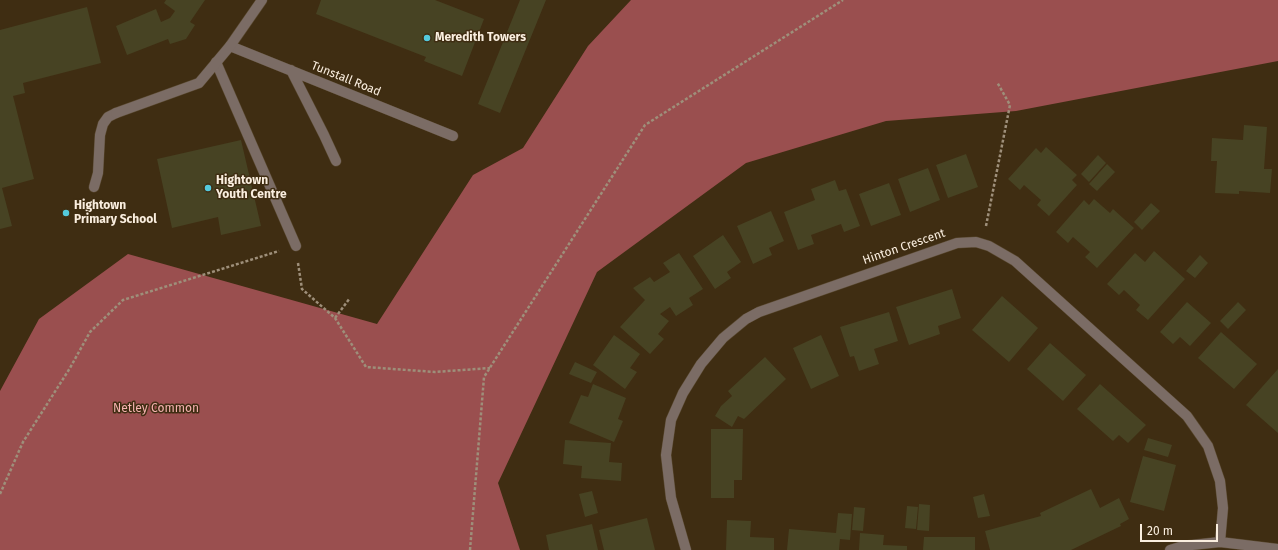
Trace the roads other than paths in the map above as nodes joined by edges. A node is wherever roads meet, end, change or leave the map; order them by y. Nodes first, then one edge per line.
1 (262, 0) edge
2 (230, 46) junction
3 (216, 62) junction
4 (291, 70) junction
5 (452, 136) dead end
6 (336, 161) dead end
7 (94, 187) dead end
8 (296, 246) road end
9 (1220, 542) junction
10 (1278, 549) edge
11 (686, 550) edge
12 (1170, 550) edge

1 - 2 street
2 - 3 street
2 - 4 street, Tunstall Road
3 - 7 street
3 - 8 street
4 - 5 street, Tunstall Road
4 - 6 street
9 - 10 street
9 - 11 street, Hinton Crescent
9 - 12 street

